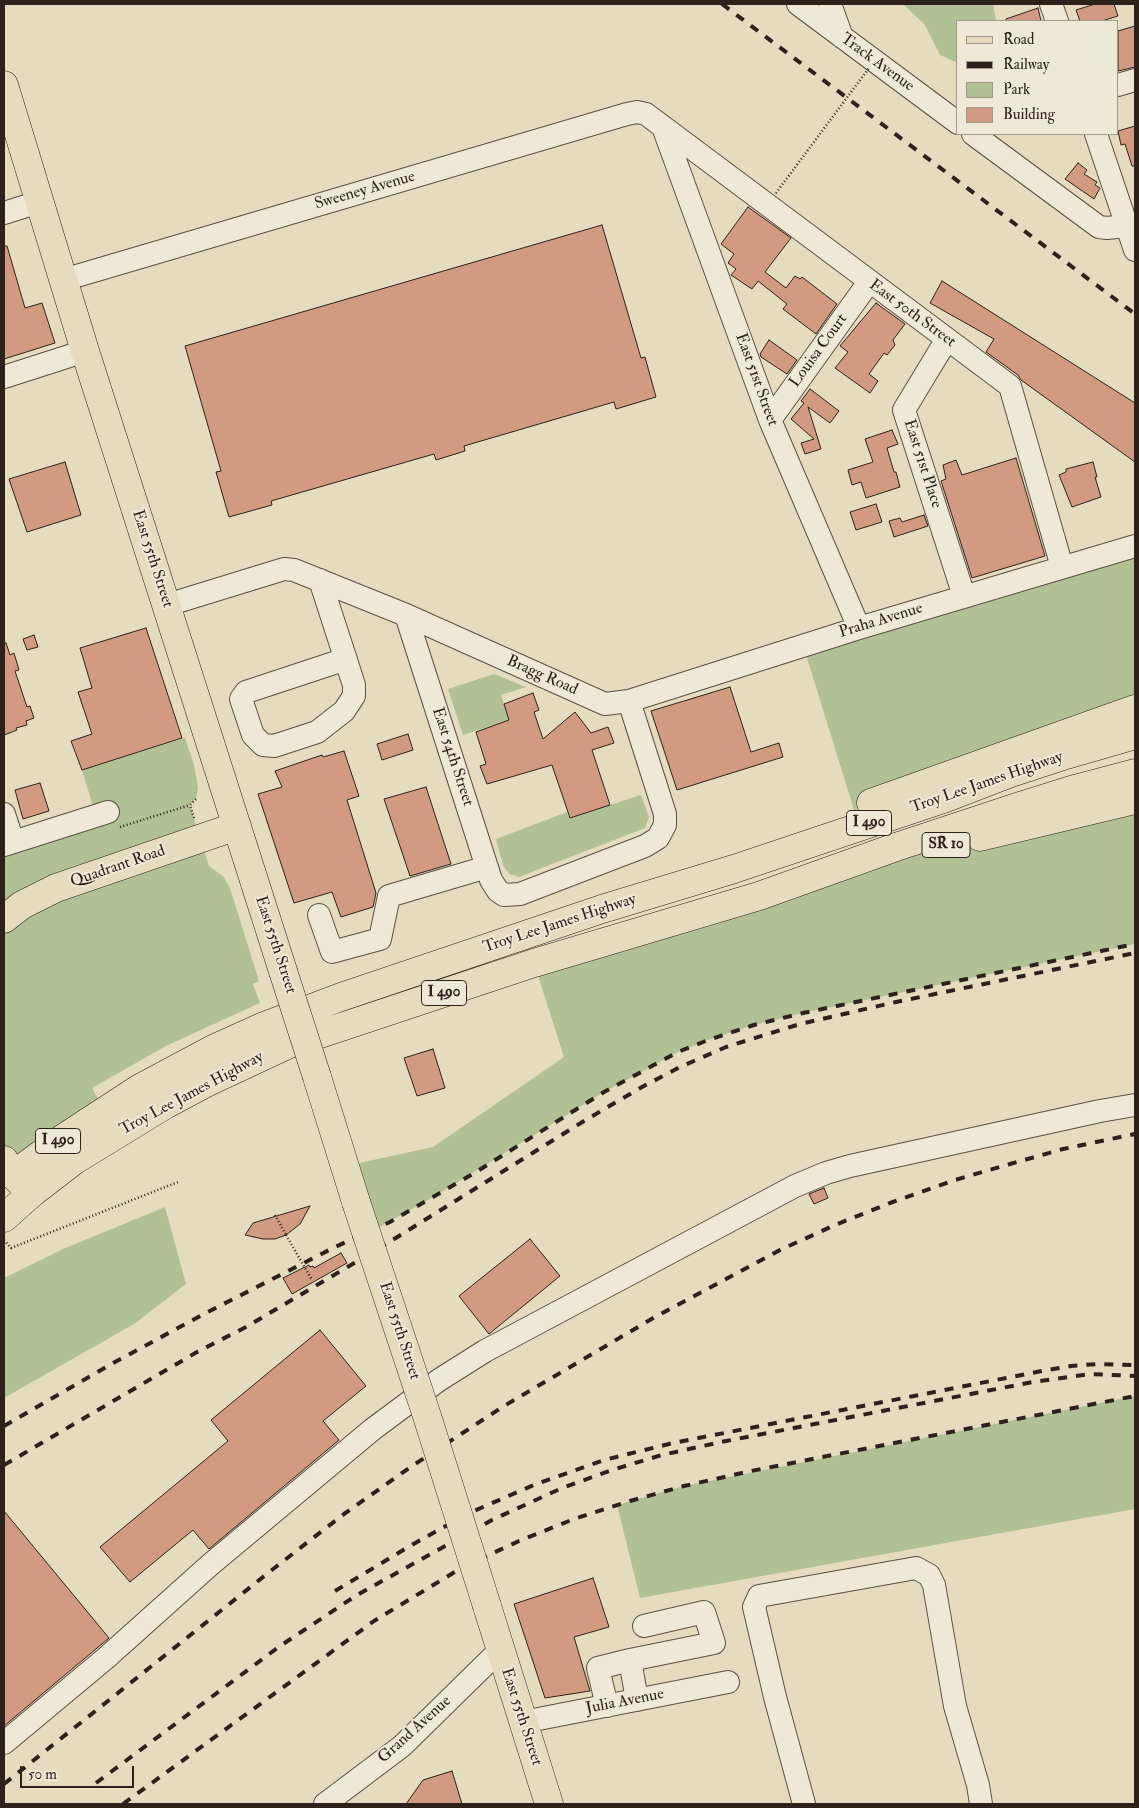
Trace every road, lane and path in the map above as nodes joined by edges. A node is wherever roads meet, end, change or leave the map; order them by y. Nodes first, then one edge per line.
1 (798, 4) edge
2 (830, 4) edge
3 (1051, 4) edge
4 (1057, 20) edge
5 (842, 37) junction
6 (869, 68) dead end
7 (1135, 80) edge
8 (1119, 85) edge
9 (4, 86) edge
10 (956, 122) edge
11 (664, 127) junction
12 (974, 135) edge
13 (1096, 135) edge
14 (776, 194) dead end
15 (39, 202) junction
16 (4, 214) edge
17 (1131, 225) edge
18 (1135, 250) edge
19 (63, 280) junction
20 (869, 282) junction
21 (947, 339) junction
22 (84, 351) junction
23 (4, 377) edge
24 (770, 420) junction
25 (1135, 546) edge
26 (1062, 567) junction
27 (320, 580) junction
28 (964, 596) junction
29 (167, 605) junction
30 (406, 615) junction
31 (859, 628) junction
32 (346, 659) junction
33 (629, 701) junction
34 (1135, 709) edge
35 (1135, 736) edge
36 (1135, 773) edge
37 (196, 799) dead end
38 (1135, 800) edge
39 (190, 805) junction
40 (179, 808) dead end
41 (108, 812) dead end
42 (4, 814) edge
43 (194, 817) dead end
44 (237, 826) junction
45 (8, 844) edge
46 (487, 867) junction
47 (759, 896) junction
48 (602, 909) junction
49 (319, 915) dead end
50 (4, 919) edge
51 (1135, 1105) edge
52 (13, 1178) edge
53 (178, 1182) dead end
54 (275, 1215) dead end
55 (4, 1218) edge
56 (4, 1240) edge
57 (312, 1280) dead end
58 (644, 1626) dead end
59 (500, 1650) junction
60 (630, 1660) junction
61 (728, 1682) dead end
62 (637, 1700) junction
63 (607, 1706) junction
64 (523, 1722) junction
65 (4, 1743) edge
66 (325, 1804) edge
67 (549, 1804) edge
68 (804, 1804) edge
69 (980, 1804) edge

1 - 5 street, Track Avenue
2 - 5 street
3 - 4 street
5 - 10 street, Track Avenue
6 - 14 path, bridge
7 - 8 street
9 - 15 main road, East 55th Street
11 - 19 street, Sweeney Avenue
11 - 20 street, East 50th Street
11 - 24 street, East 51st Street
12 - 17 street
13 - 17 street
15 - 16 street
15 - 19 main road, East 55th Street
17 - 18 street
19 - 22 main road, East 55th Street
20 - 21 street, East 50th Street
20 - 24 street, Louisa Court
21 - 26 street, East 50th Street
21 - 28 street, East 51st Place
22 - 23 street
22 - 29 main road, East 55th Street
24 - 31 street, East 51st Street
25 - 26 street, Praha Avenue
26 - 28 street, Praha Avenue
27 - 29 street, Bragg Road
27 - 30 street, Bragg Road
27 - 32 street
28 - 31 street, Praha Avenue
29 - 44 main road, East 55th Street
30 - 33 street, Bragg Road
30 - 46 street, East 54th Street
31 - 33 street, Praha Avenue
32 - 32 street
33 - 46 street, East 54th Street
34 - 48 main road
35 - 48 main road, Troy Lee James Highway / I 490
36 - 47 main road, Troy Lee James Highway / I 490
37 - 39 path
38 - 47 main road, SR 10
39 - 40 path
39 - 43 path
41 - 45 street
42 - 45 street
44 - 50 main road, Quadrant Road
44 - 59 main road, East 55th Street, bridge
46 - 49 street
47 - 52 main road, Troy Lee James Highway / I 490
48 - 52 main road, Troy Lee James Highway / I 490
51 - 65 street
52 - 55 main road
53 - 56 path
54 - 57 path, bridge
58 - 60 street
59 - 64 main road, East 55th Street
59 - 66 street, Grand Avenue
60 - 62 street
60 - 63 street
61 - 62 street, Julia Avenue
62 - 63 street, Julia Avenue
63 - 64 street, Julia Avenue
64 - 67 main road, East 55th Street
68 - 69 street

